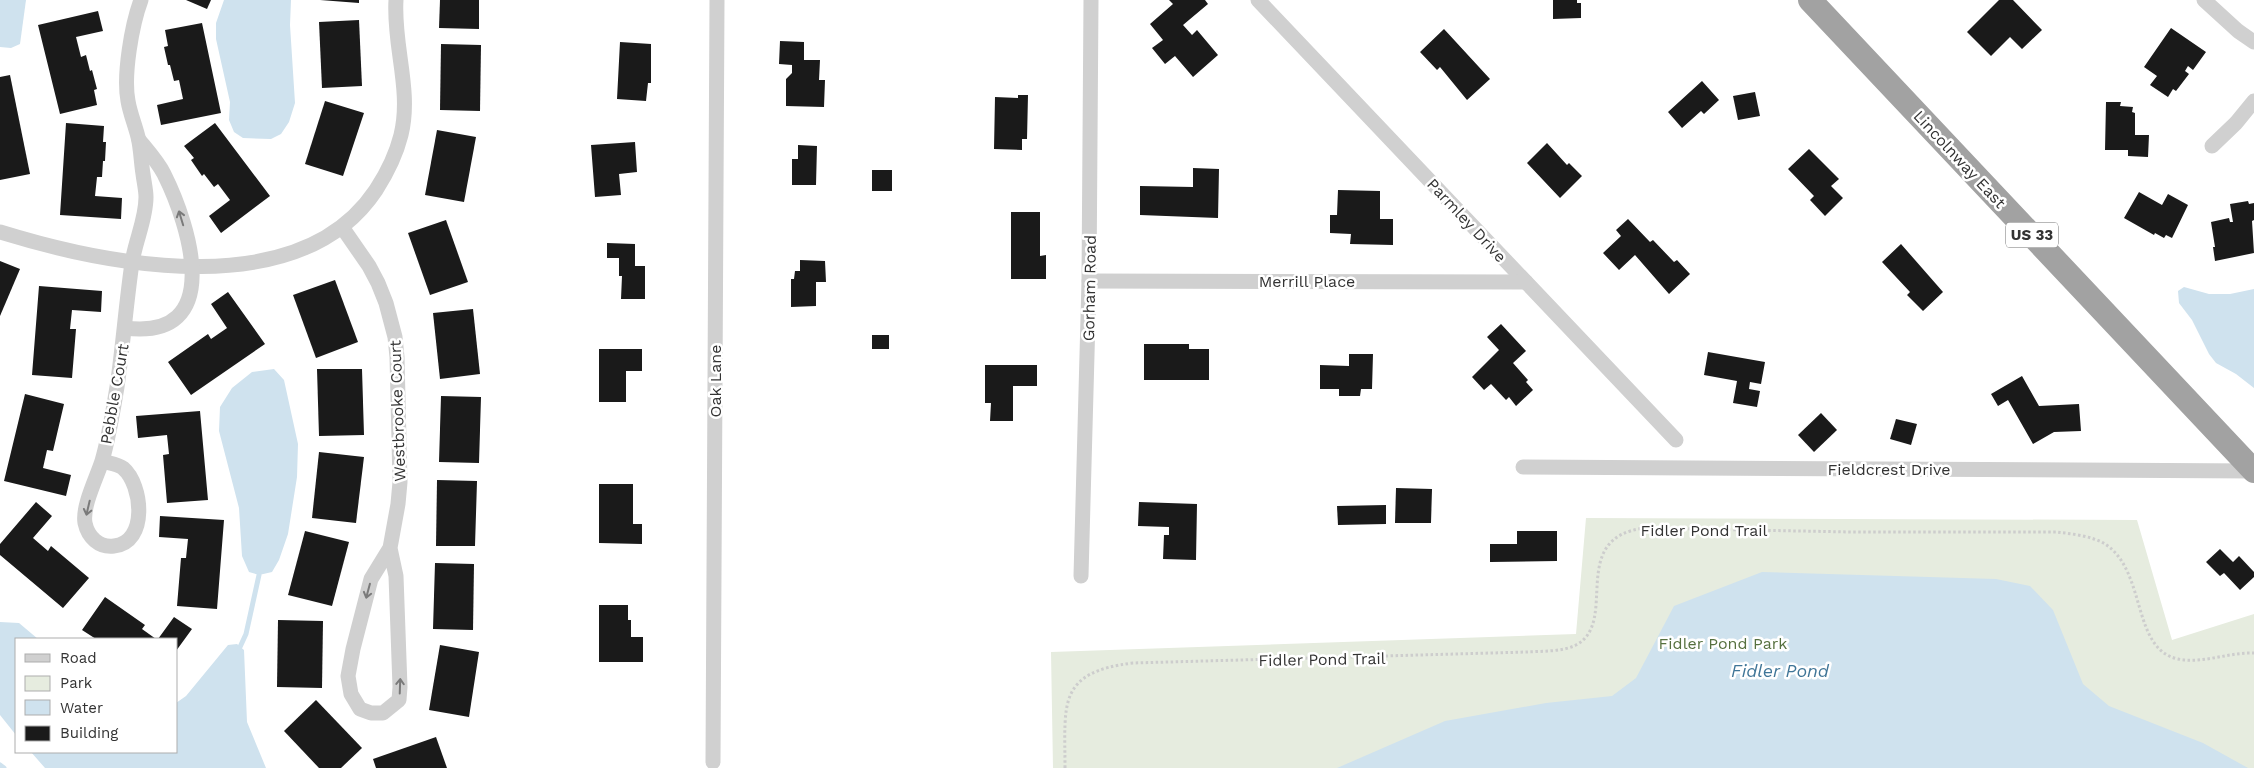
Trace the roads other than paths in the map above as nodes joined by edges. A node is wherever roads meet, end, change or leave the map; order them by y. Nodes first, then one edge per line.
1 (396, 0) edge
2 (717, 0) edge
3 (1091, 0) edge
4 (1258, 0) edge
5 (1810, 0) edge
6 (2204, 0) edge
7 (135, 4) edge
8 (2254, 42) edge
9 (2254, 101) edge
10 (138, 139) junction
11 (2212, 146) dead end
12 (342, 227) junction
13 (0, 232) edge
14 (132, 262) junction
15 (194, 265) junction
16 (1089, 281) junction
17 (1526, 282) junction
18 (125, 328) junction
19 (1676, 440) dead end
20 (102, 461) junction
21 (1523, 468) dead end
22 (2254, 471) edge
23 (390, 548) junction
24 (1081, 576) dead end
25 (713, 762) dead end

1 - 12 street
2 - 25 street, Oak Lane
3 - 16 street, Gorham Road
4 - 17 street, Parmley Drive
5 - 22 highway, Lincolnway East / US 33
6 - 8 street
7 - 10 street, Pebble Court
9 - 11 street
10 - 14 street, Pebble Court
15 -> 10 street
12 - 15 street
12 - 23 street, Westbrooke Court
13 - 14 street
14 - 15 street
14 - 18 street, Pebble Court
15 - 18 street, Pebble Court
16 - 17 street, Merrill Place
16 - 24 street, Gorham Road
17 - 19 street, Parmley Drive
18 - 20 street, Pebble Court
20 -> 20 street, Pebble Court
21 - 22 street, Fieldcrest Drive
23 -> 23 street, Westbrooke Court

